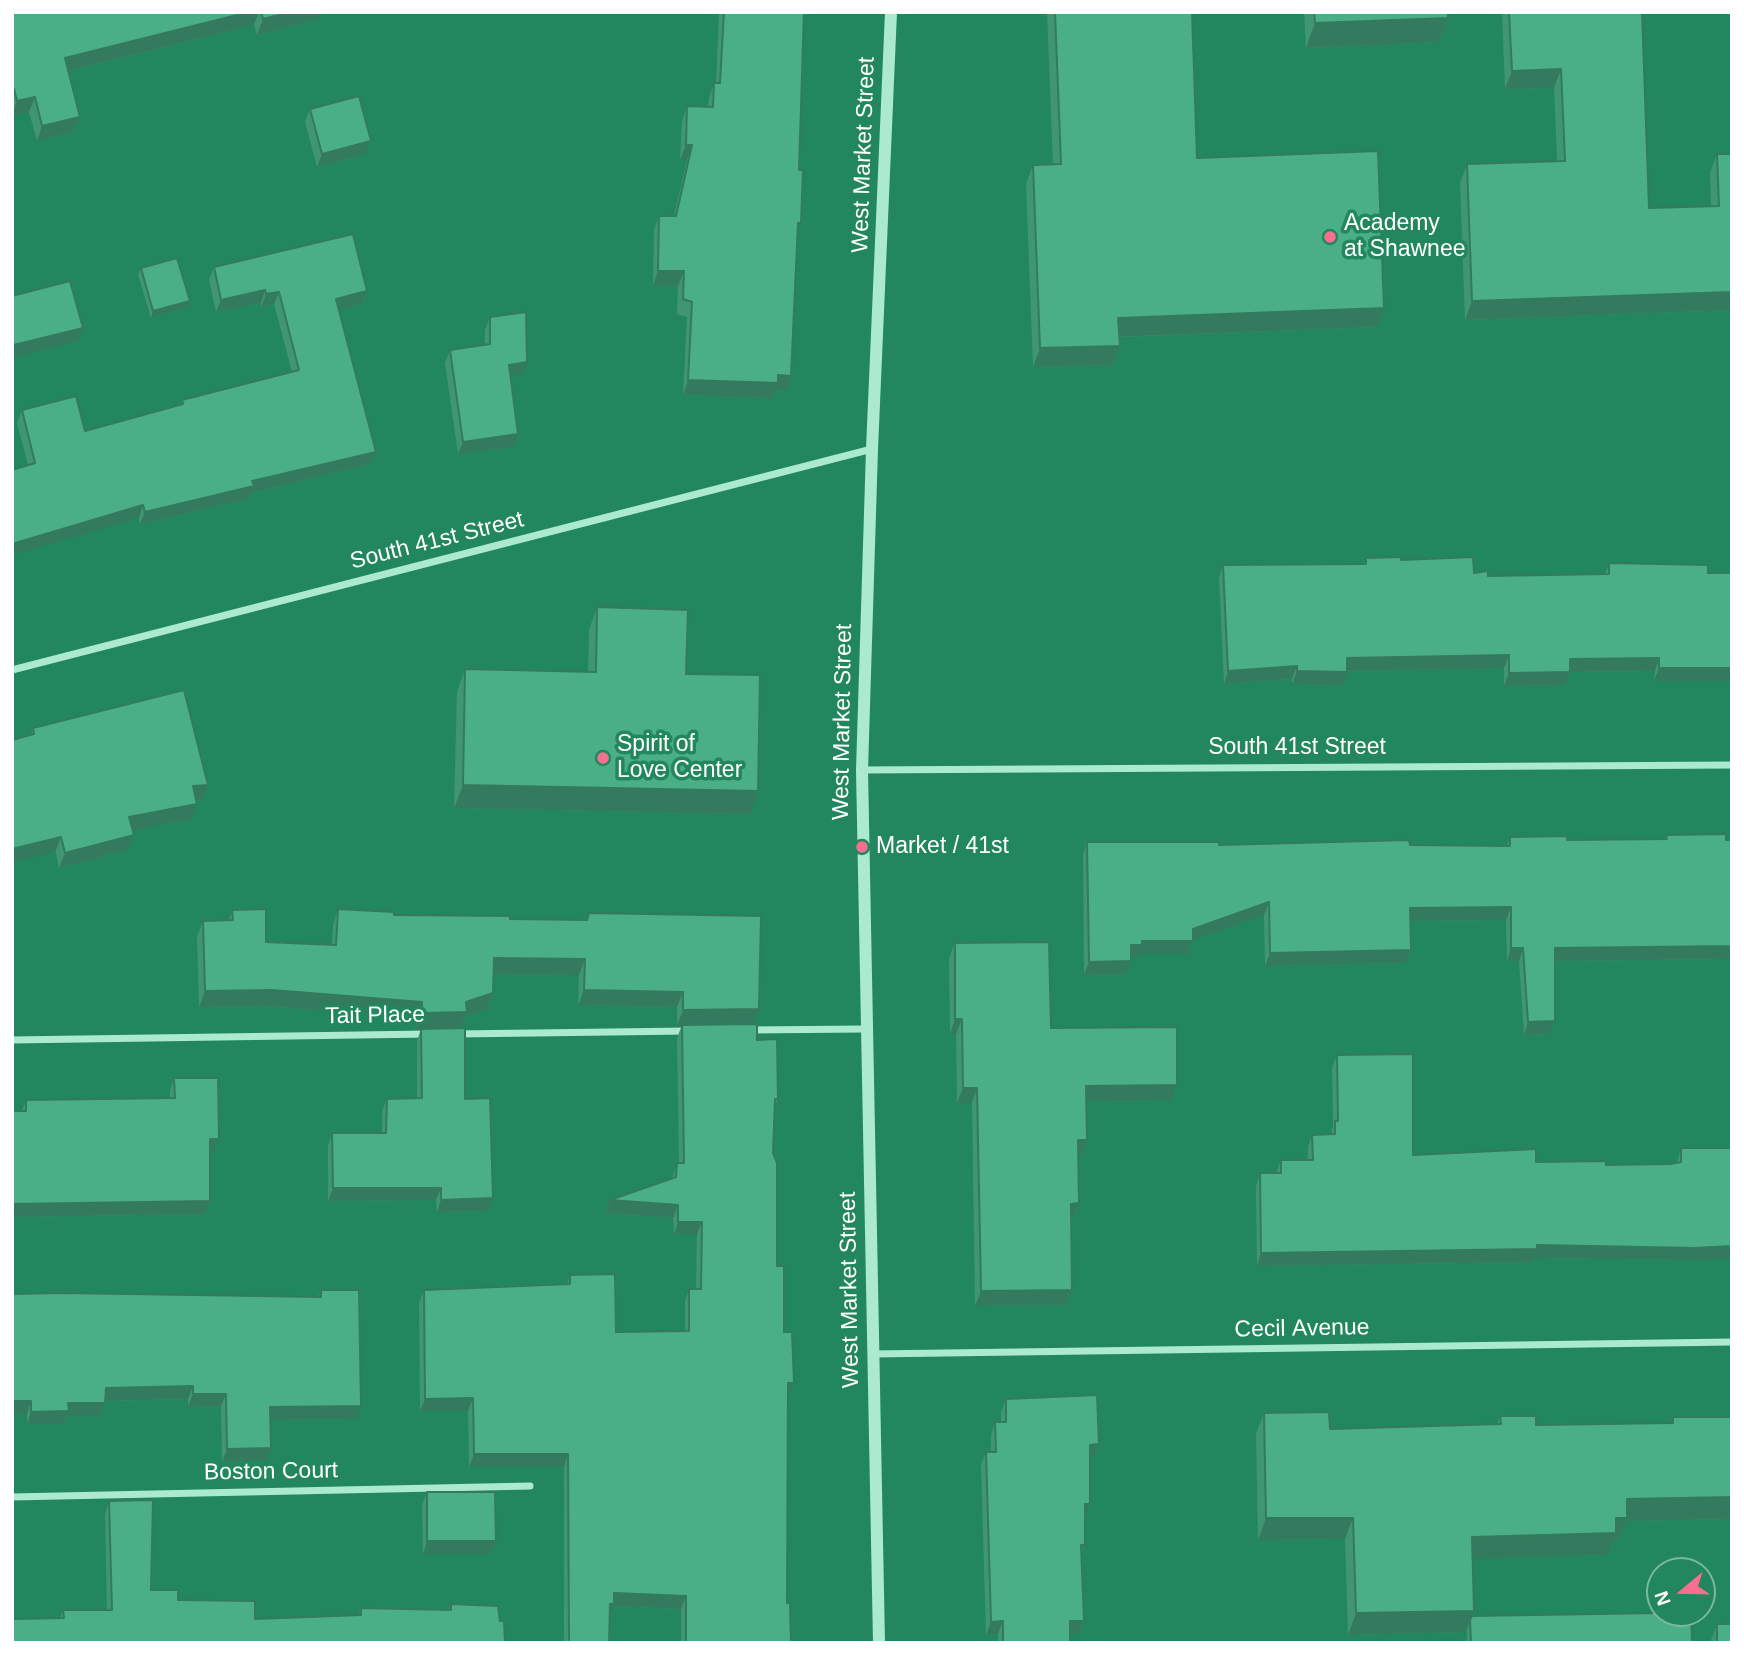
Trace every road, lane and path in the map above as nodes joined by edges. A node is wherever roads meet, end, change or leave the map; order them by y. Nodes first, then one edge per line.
1 (891, 12) edge
2 (872, 449) junction
3 (12, 670) edge
4 (1732, 765) edge
5 (862, 770) junction
6 (864, 1029) junction
7 (741, 1030) edge
8 (699, 1031) edge
9 (12, 1040) edge
10 (1732, 1342) edge
11 (872, 1354) junction
12 (530, 1486) dead end
13 (12, 1497) edge
14 (878, 1643) edge

1 - 2 street, West Market Street
2 - 3 street, South 41st Street
2 - 5 street, West Market Street
4 - 5 street, South 41st Street
5 - 6 street, West Market Street
6 - 7 street
6 - 11 street, West Market Street
8 - 9 street, Tait Place
10 - 11 street, Cecil Avenue
11 - 14 street, West Market Street
12 - 13 street, Boston Court

